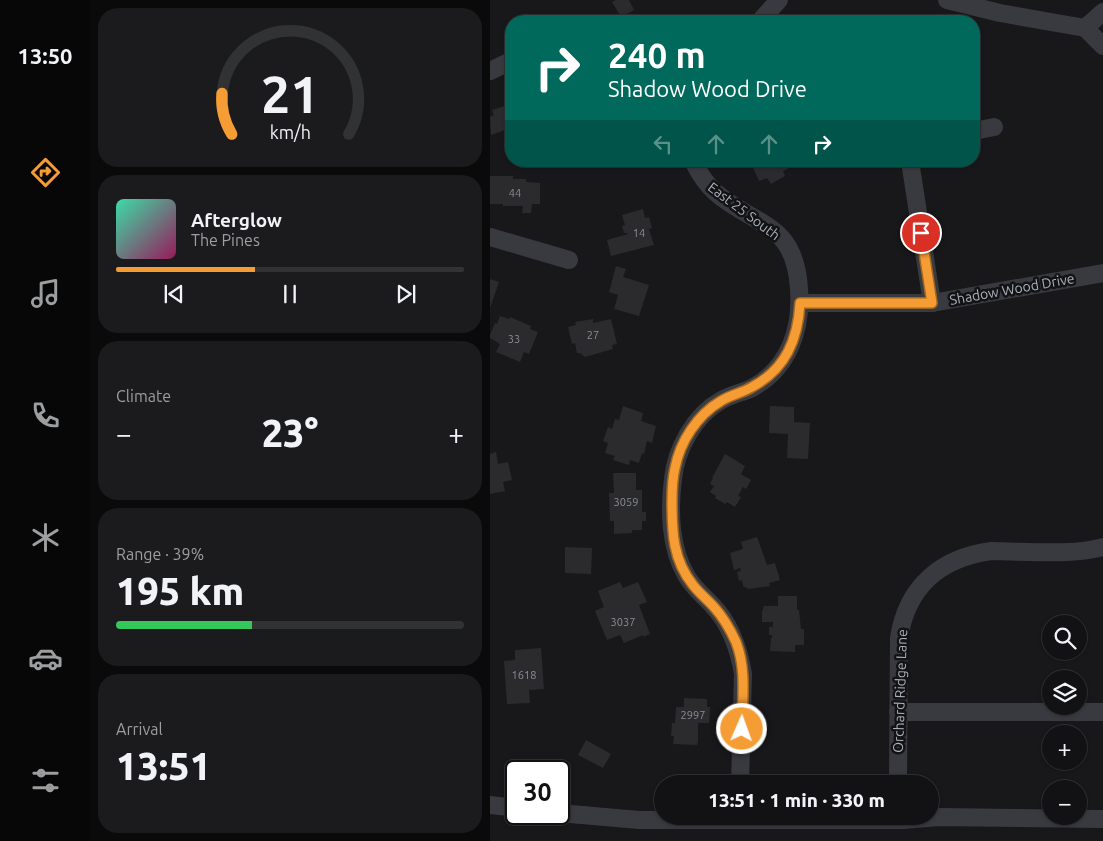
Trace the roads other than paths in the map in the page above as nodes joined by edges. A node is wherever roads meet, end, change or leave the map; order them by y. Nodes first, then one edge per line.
1 (779, 0) edge
2 (947, 0) edge
3 (1103, 12) edge
4 (765, 15) edge
5 (1085, 28) junction
6 (1103, 46) edge
7 (505, 64) edge
8 (490, 71) edge
9 (994, 127) dead end
10 (980, 130) edge
11 (696, 167) edge
12 (911, 167) edge
13 (490, 237) edge
14 (569, 260) dead end
15 (1103, 273) edge
16 (800, 303) junction
17 (932, 303) junction
18 (1103, 547) edge
19 (898, 712) junction
20 (1103, 712) edge
21 (740, 775) edge
22 (898, 775) edge
23 (490, 805) edge
24 (505, 807) edge
25 (570, 814) edge
26 (939, 817) edge
27 (1103, 819) edge
28 (654, 820) edge

1 - 4 street
2 - 5 street
3 - 5 street
5 - 6 street
7 - 8 street
9 - 10 street
11 - 16 street, East 25 South
12 - 17 street
13 - 14 street
15 - 17 street, Shadow Wood Drive
16 - 17 street, Shadow Wood Drive
16 - 21 street, East 25 South
18 - 19 street, Orchard Ridge Lane
19 - 20 street
19 - 22 street, Orchard Ridge Lane
23 - 24 street
25 - 28 street
26 - 27 street

